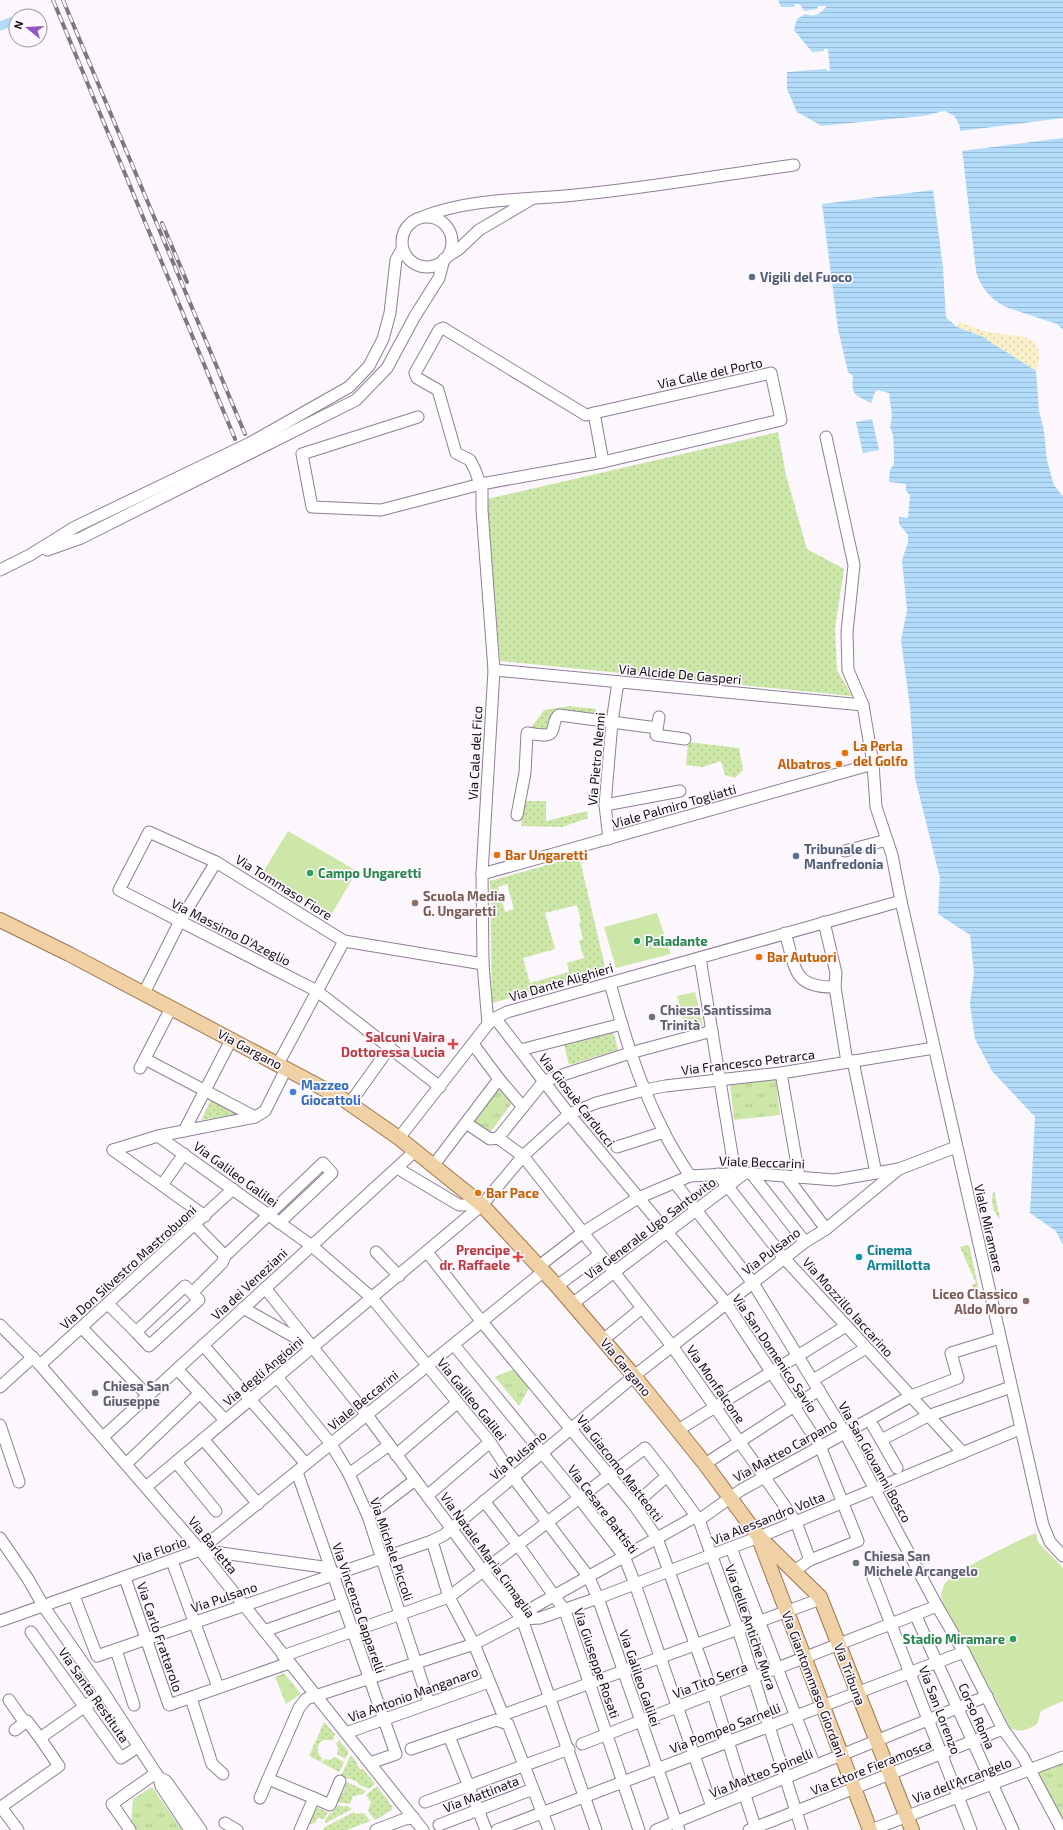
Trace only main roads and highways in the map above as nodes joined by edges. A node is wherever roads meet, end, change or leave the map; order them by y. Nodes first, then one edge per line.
1 (0, 920) edge
2 (759, 1537) junction
3 (870, 1830) edge
4 (912, 1830) edge

1 - 2 main road, Via Gargano
2 - 3 main road, Via Giantommaso Giordani
2 - 4 main road, Via Tribuna

